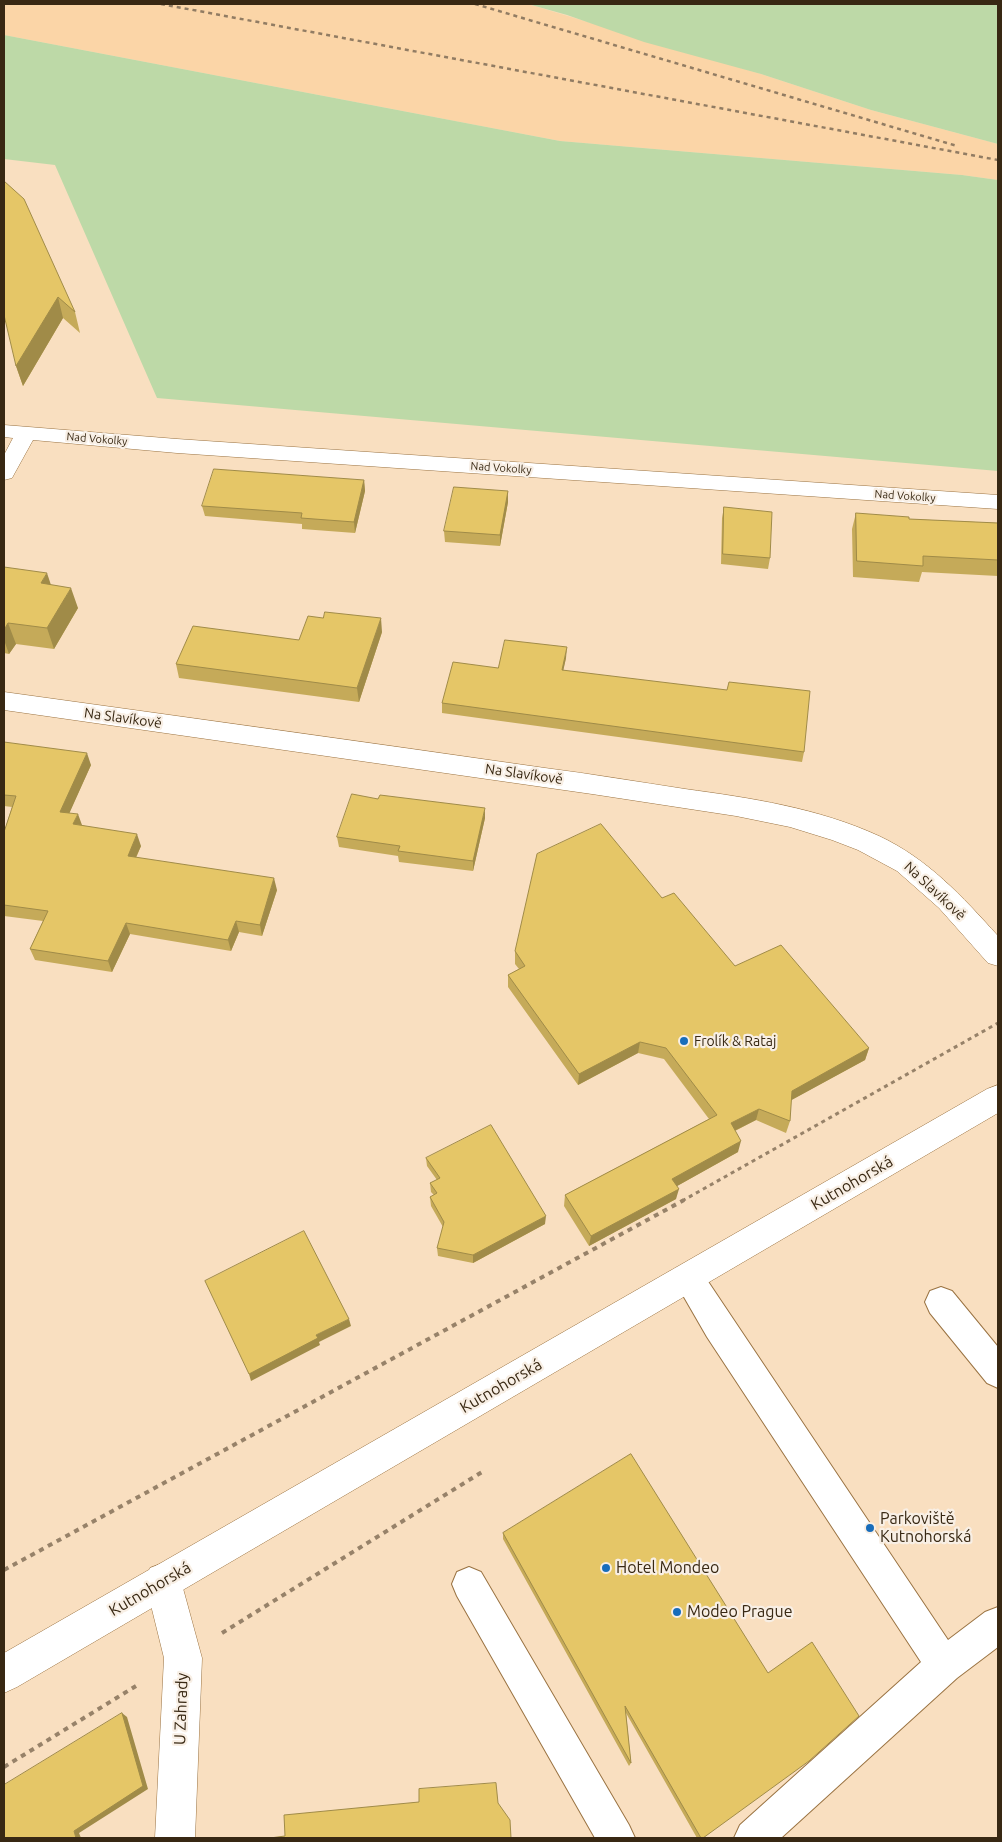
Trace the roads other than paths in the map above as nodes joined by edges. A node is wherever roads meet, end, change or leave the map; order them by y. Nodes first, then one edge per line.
1 (4, 431) edge
2 (27, 432) junction
3 (4, 473) edge
4 (998, 502) edge
5 (4, 701) edge
6 (998, 954) edge
7 (998, 1098) edge
8 (688, 1278) junction
9 (941, 1302) dead end
10 (998, 1372) edge
11 (163, 1581) junction
12 (469, 1584) dead end
13 (998, 1625) edge
14 (944, 1665) junction
15 (4, 1674) edge
16 (176, 1838) edge
17 (616, 1838) edge
18 (753, 1838) edge

1 - 2 street, Nad Vokolky
2 - 3 street
2 - 4 street, Nad Vokolky
5 - 6 street, Na Slavíkově
7 - 8 street, Kutnohorská
8 - 11 street, Kutnohorská
8 - 14 lane
9 - 10 lane
11 - 15 street, Kutnohorská
11 - 16 street, U Zahrady
12 - 17 lane
13 - 14 lane
14 - 18 lane

